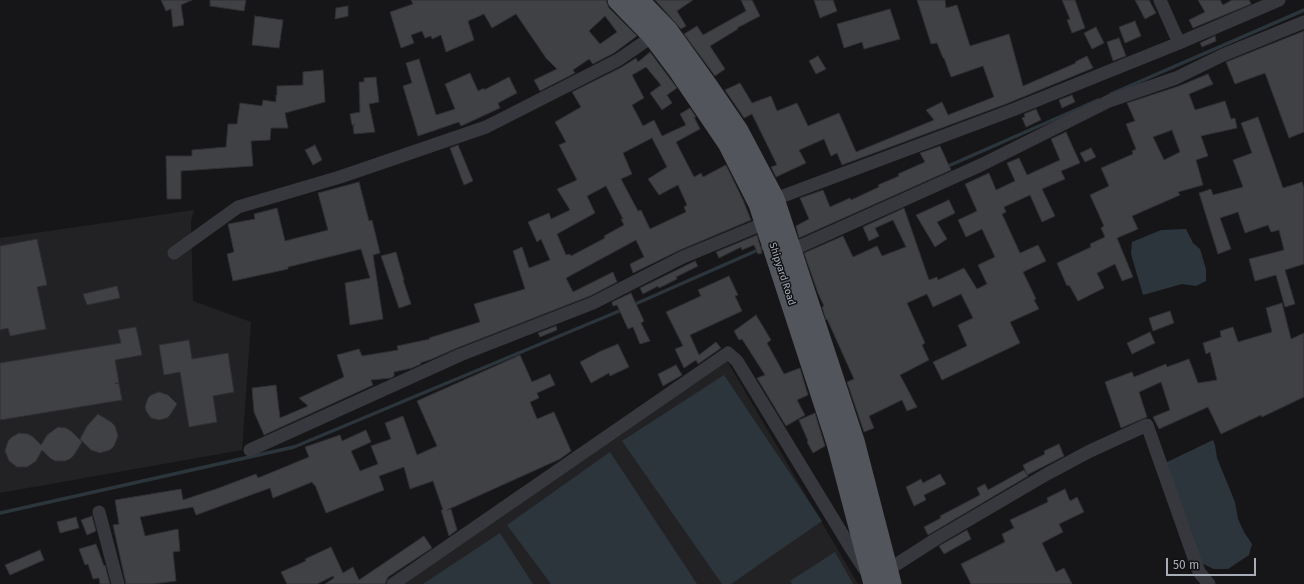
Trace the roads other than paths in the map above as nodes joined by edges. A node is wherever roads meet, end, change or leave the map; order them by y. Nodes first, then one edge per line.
1 (618, 0) edge
2 (638, 0) edge
3 (1160, 0) edge
4 (1279, 0) edge
5 (1304, 22) edge
6 (652, 36) junction
7 (1179, 43) junction
8 (766, 209) junction
9 (174, 253) dead end
10 (784, 253) junction
11 (250, 450) dead end
12 (99, 512) dead end
13 (881, 580) edge
14 (118, 584) edge
15 (393, 584) edge
16 (1209, 584) edge

1 - 6 main road, Shipyard Road
2 - 8 main road, Shipyard Road
3 - 7 street
4 - 7 street
5 - 10 street
6 - 8 main road, Shipyard Road
6 - 9 street
7 - 8 street
8 - 10 main road, Shipyard Road
8 - 11 street
10 - 13 main road, Shipyard Road
12 - 14 street
13 - 15 street
13 - 16 street

